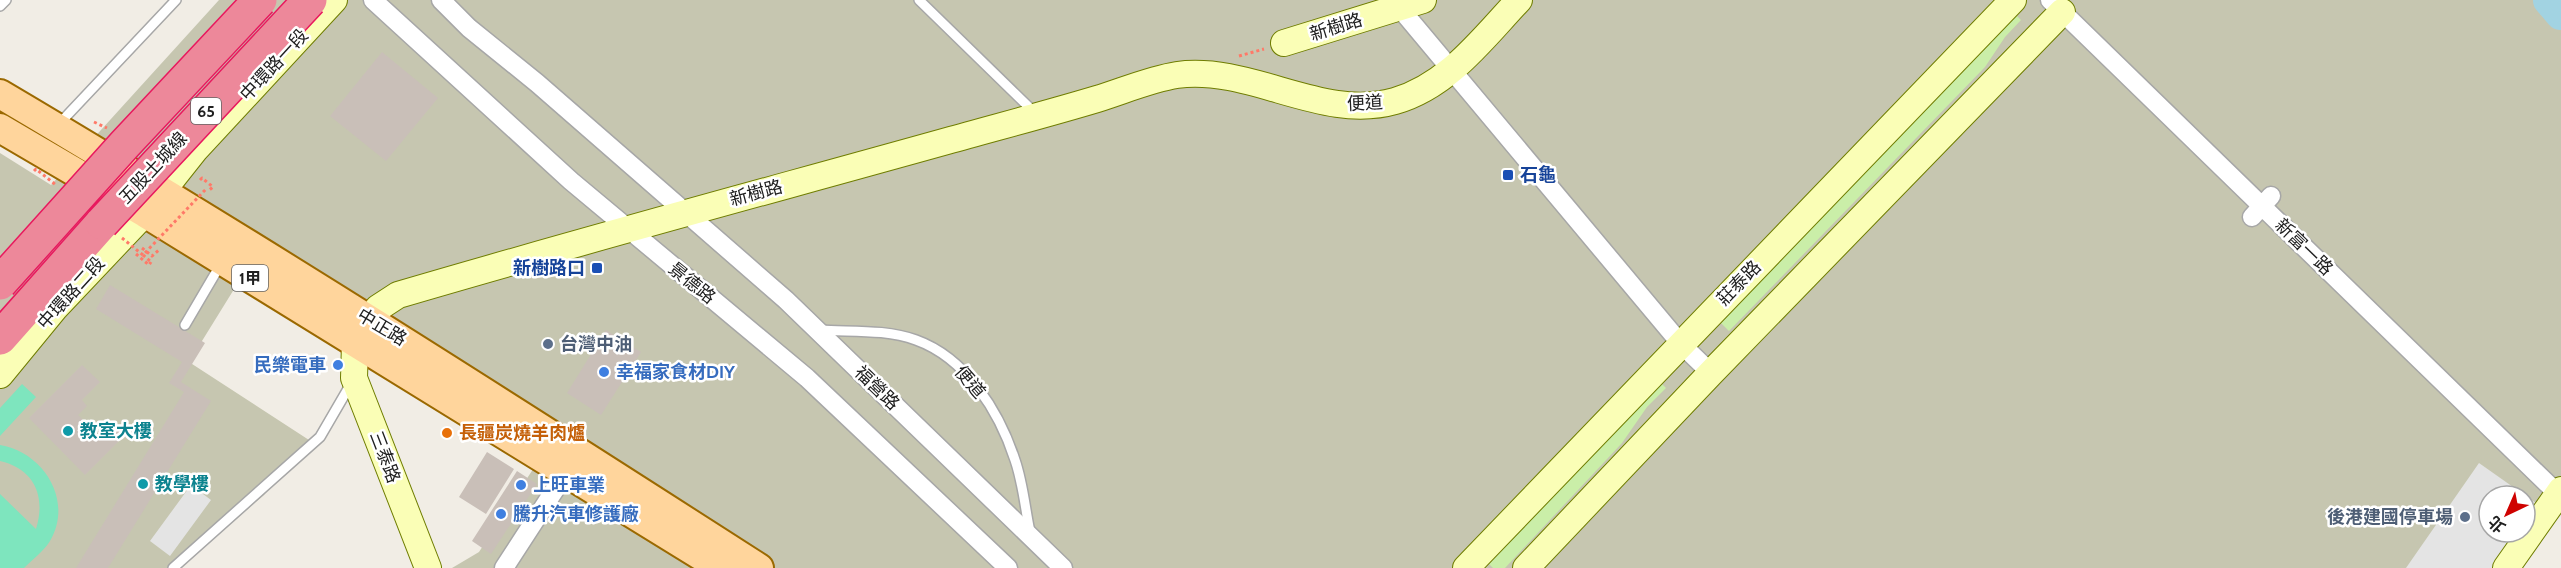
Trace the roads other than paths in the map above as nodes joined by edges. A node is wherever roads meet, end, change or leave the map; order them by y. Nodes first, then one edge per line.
1 (6, 0) edge
2 (176, 0) edge
3 (239, 0) edge
4 (261, 0) edge
5 (310, 0) edge
6 (334, 0) edge
7 (373, 0) edge
8 (441, 0) edge
9 (920, 0) edge
10 (2013, 0) edge
11 (1405, 3) edge
12 (1511, 3) edge
13 (0, 6) edge
14 (2056, 6) edge
15 (1284, 43) dead end
16 (1452, 70) junction
17 (1177, 75) joint
18 (0, 94) edge
19 (1038, 116) junction
20 (56, 127) junction
21 (0, 128) edge
22 (99, 152) junction
23 (80, 176) junction
24 (164, 191) junction
25 (686, 212) junction
26 (145, 213) junction
27 (626, 228) junction
28 (0, 260) edge
29 (222, 261) junction
30 (0, 283) edge
31 (185, 325) dead end
32 (817, 330) junction
33 (362, 332) junction
34 (1681, 344) junction
35 (7, 349) edge
36 (1711, 373) junction
37 (0, 375) edge
38 (354, 378) junction
39 (567, 471) junction
40 (2560, 492) edge
41 (1031, 537) junction
42 (173, 568) edge
43 (428, 568) edge
44 (504, 568) edge
45 (721, 568) edge
46 (759, 568) edge
47 (1008, 568) edge
48 (1063, 568) edge
49 (1466, 568) edge
50 (1526, 568) edge
51 (2506, 568) edge

1 - 13 lane
2 - 20 lane
3 - 22 street
4 - 30 highway, 五股土城線 / 65, bridge
5 - 35 highway, 五股土城線 / 65, bridge
6 - 24 street, 中環路一段
7 - 27 street, 景德路
8 - 25 street, 福營路
9 - 19 lane
10 - 34 street, 莊泰路
11 - 15 street, 新樹路
11 - 16 street
12 - 16 street, 便道
14 - 36 street
14 - 40 street, 新富一路
16 - 17 street, 便道
16 - 34 street
17 - 19 street, 新樹路
18 - 20 main road, 中正路 / 1甲
19 - 25 street, 新樹路
20 - 22 main road, 中正路 / 1甲
21 - 23 main road, 中正路 / 1甲
22 - 23 street
22 - 24 main road, 中正路 / 1甲
23 - 26 main road, 中正路 / 1甲
23 - 28 street
24 - 26 street, 中環路一段
24 - 33 main road, 中正路 / 1甲
25 - 27 street, 新樹路
25 - 32 street, 福營路
26 - 29 main road, 中正路 / 1甲
26 - 35 street, 中環路二段
27 - 33 street, 新樹路
27 - 47 street, 景德路
29 - 31 lane
29 - 33 main road, 中正路 / 1甲
32 - 41 street, 福營路
32 - 41 lane, 便道
33 - 38 street, 三泰路
33 - 39 main road, 中正路 / 1甲
33 - 46 main road, 中正路 / 1甲
34 - 36 street
34 - 49 street, 莊泰路
35 - 37 street, 中環路二段
36 - 50 street
38 - 42 lane
38 - 43 street, 三泰路
39 - 44 street
39 - 45 main road, 中正路 / 1甲
40 - 51 street
41 - 48 street, 福營路

